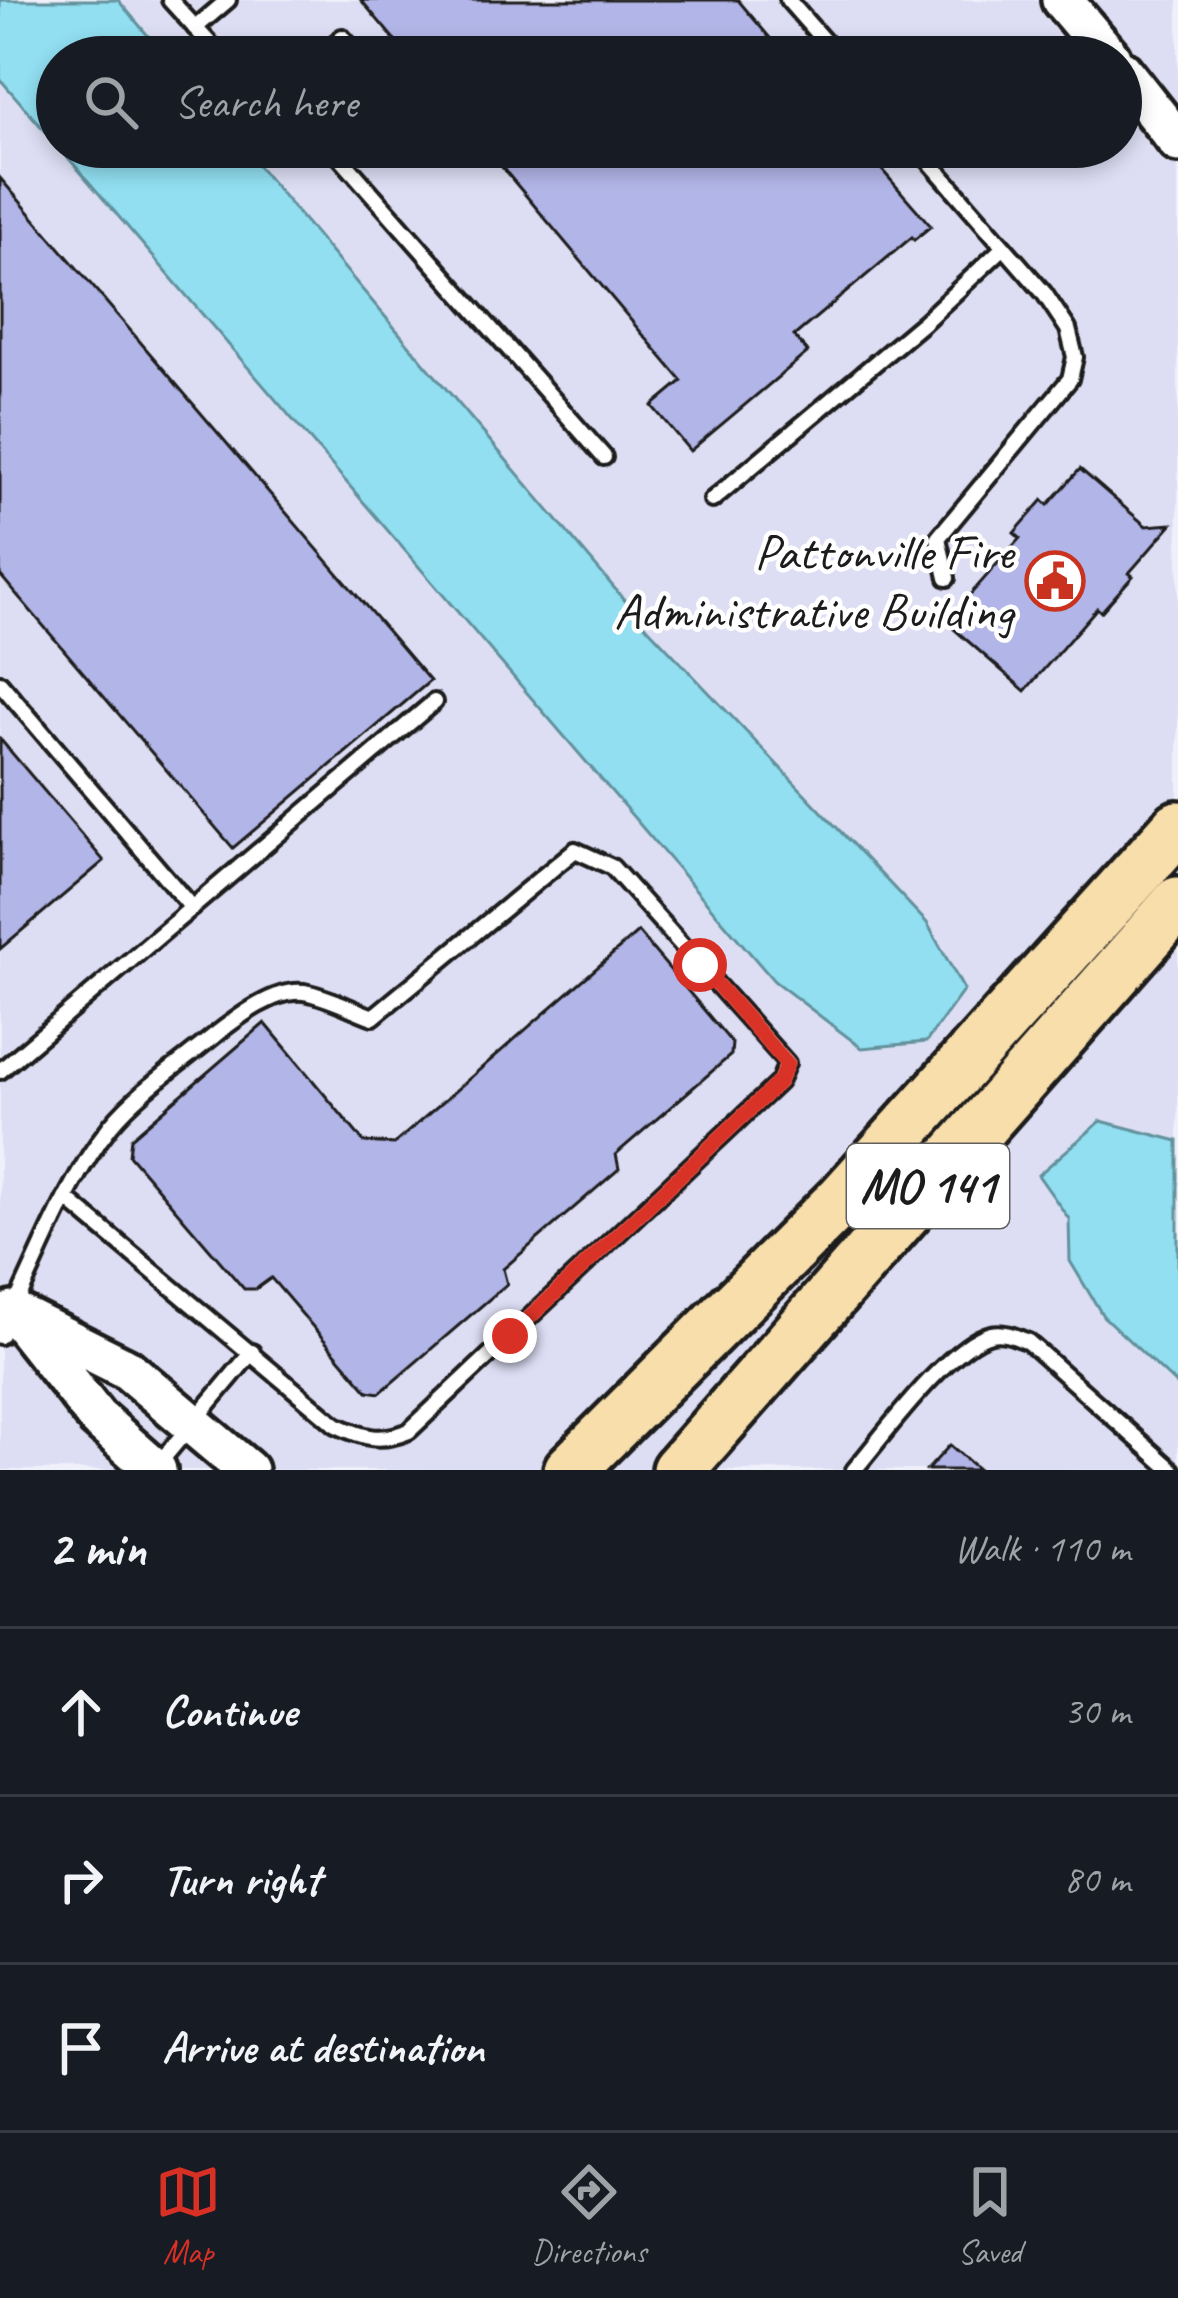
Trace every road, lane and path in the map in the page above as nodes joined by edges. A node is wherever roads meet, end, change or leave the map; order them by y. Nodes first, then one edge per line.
1 (170, 0) edge
2 (228, 0) edge
3 (788, 0) edge
4 (1062, 0) edge
5 (195, 28) junction
6 (202, 36) edge
7 (820, 36) edge
8 (1092, 36) edge
9 (1142, 95) edge
10 (1176, 135) edge
11 (349, 168) edge
12 (935, 168) edge
13 (1004, 247) junction
14 (604, 457) dead end
15 (712, 500) dead end
16 (946, 578) dead end
17 (0, 683) edge
18 (434, 702) dead end
19 (1178, 827) edge
20 (1178, 903) edge
21 (192, 908) junction
22 (0, 1071) edge
23 (68, 1200) junction
24 (4, 1316) edge
25 (252, 1352) junction
26 (191, 1424) junction
27 (155, 1469) edge
28 (247, 1470) edge
29 (570, 1470) edge
30 (678, 1470) edge
31 (854, 1470) edge
32 (1172, 1470) edge

1 - 5 lane
2 - 5 lane
3 - 7 lane
4 - 8 street
5 - 6 lane
9 - 10 street
11 - 14 lane
12 - 13 lane
13 - 15 lane
13 - 16 lane
17 - 21 lane
18 - 21 lane
19 - 29 highway, MO 141
20 - 30 highway, MO 141
21 - 22 lane
23 - 24 lane
23 - 25 lane
23 - 25 lane
24 - 26 street
24 - 27 street
25 - 26 lane
26 - 27 lane
26 - 28 street
31 - 32 lane

